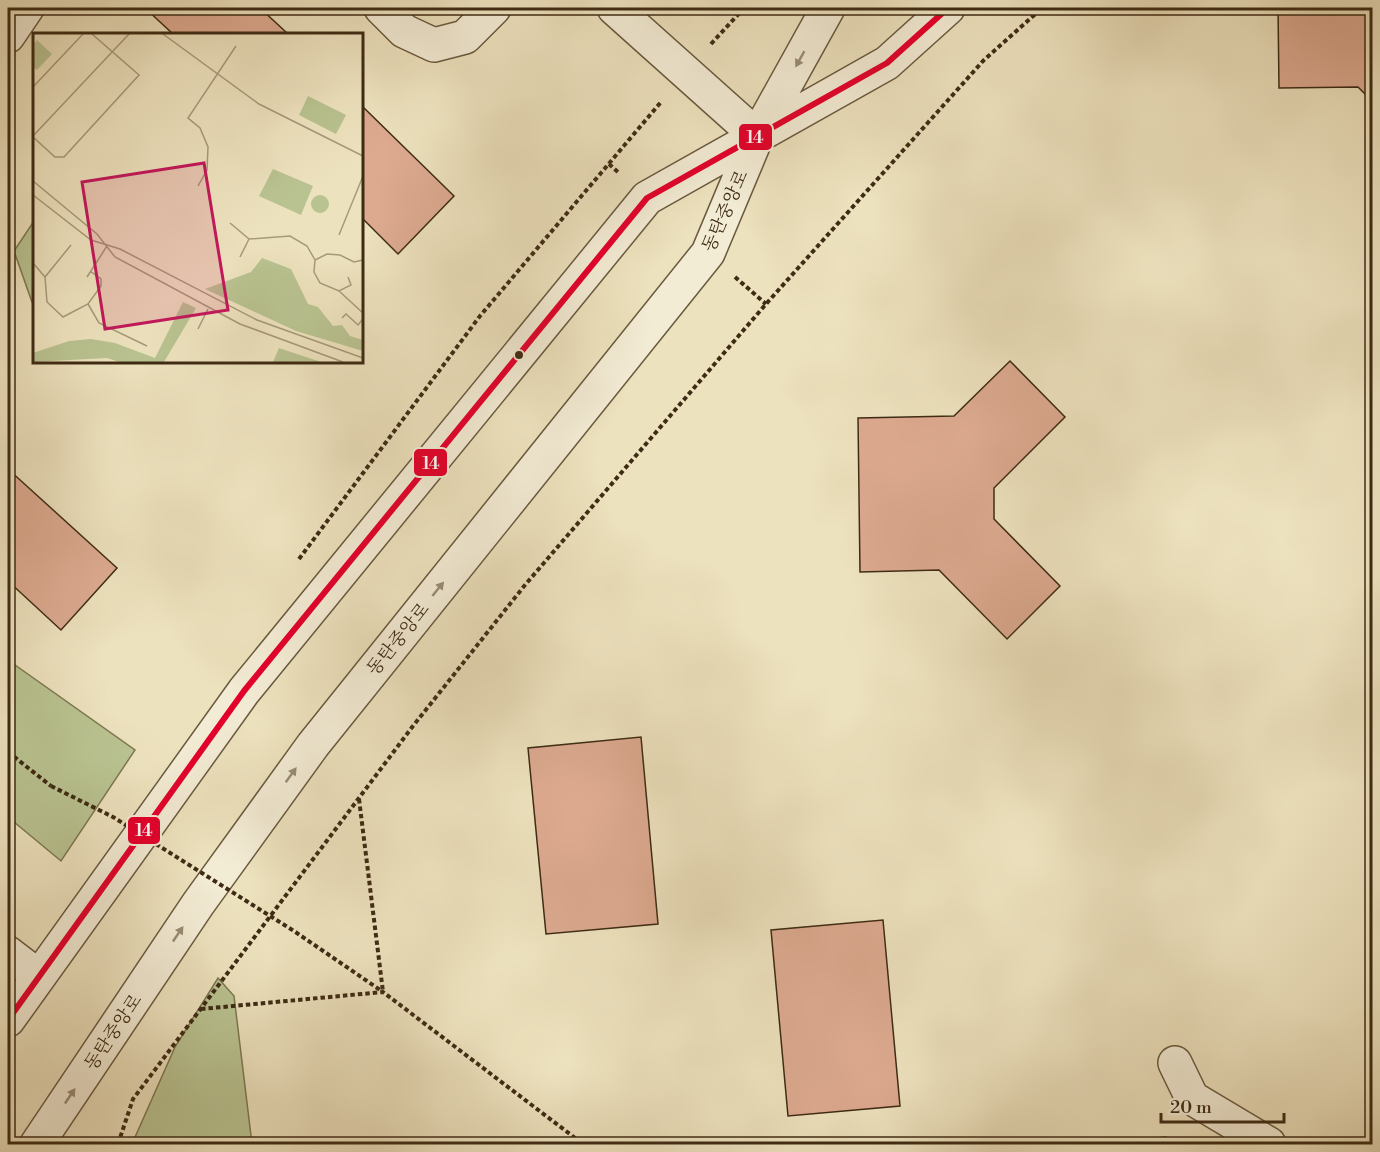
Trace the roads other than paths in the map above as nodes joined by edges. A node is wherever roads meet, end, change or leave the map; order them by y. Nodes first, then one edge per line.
1 (27, 8) edge
2 (381, 8) edge
3 (494, 8) edge
4 (614, 8) edge
5 (828, 8) edge
6 (948, 8) edge
7 (8, 36) edge
8 (757, 136) junction
9 (8, 953) edge
10 (38, 976) junction
11 (8, 1020) edge
12 (1175, 1063) dead end
13 (37, 1144) edge
14 (1269, 1144) edge

1 - 7 street
2 - 3 street
4 - 8 street
5 -> 8 street, 동탄중앙로
6 - 8 street, 동탄중앙로
8 - 10 street, 동탄중앙로
13 -> 8 street, 동탄중앙로
9 - 10 street
10 - 11 street, 동탄중앙로
12 - 14 street

